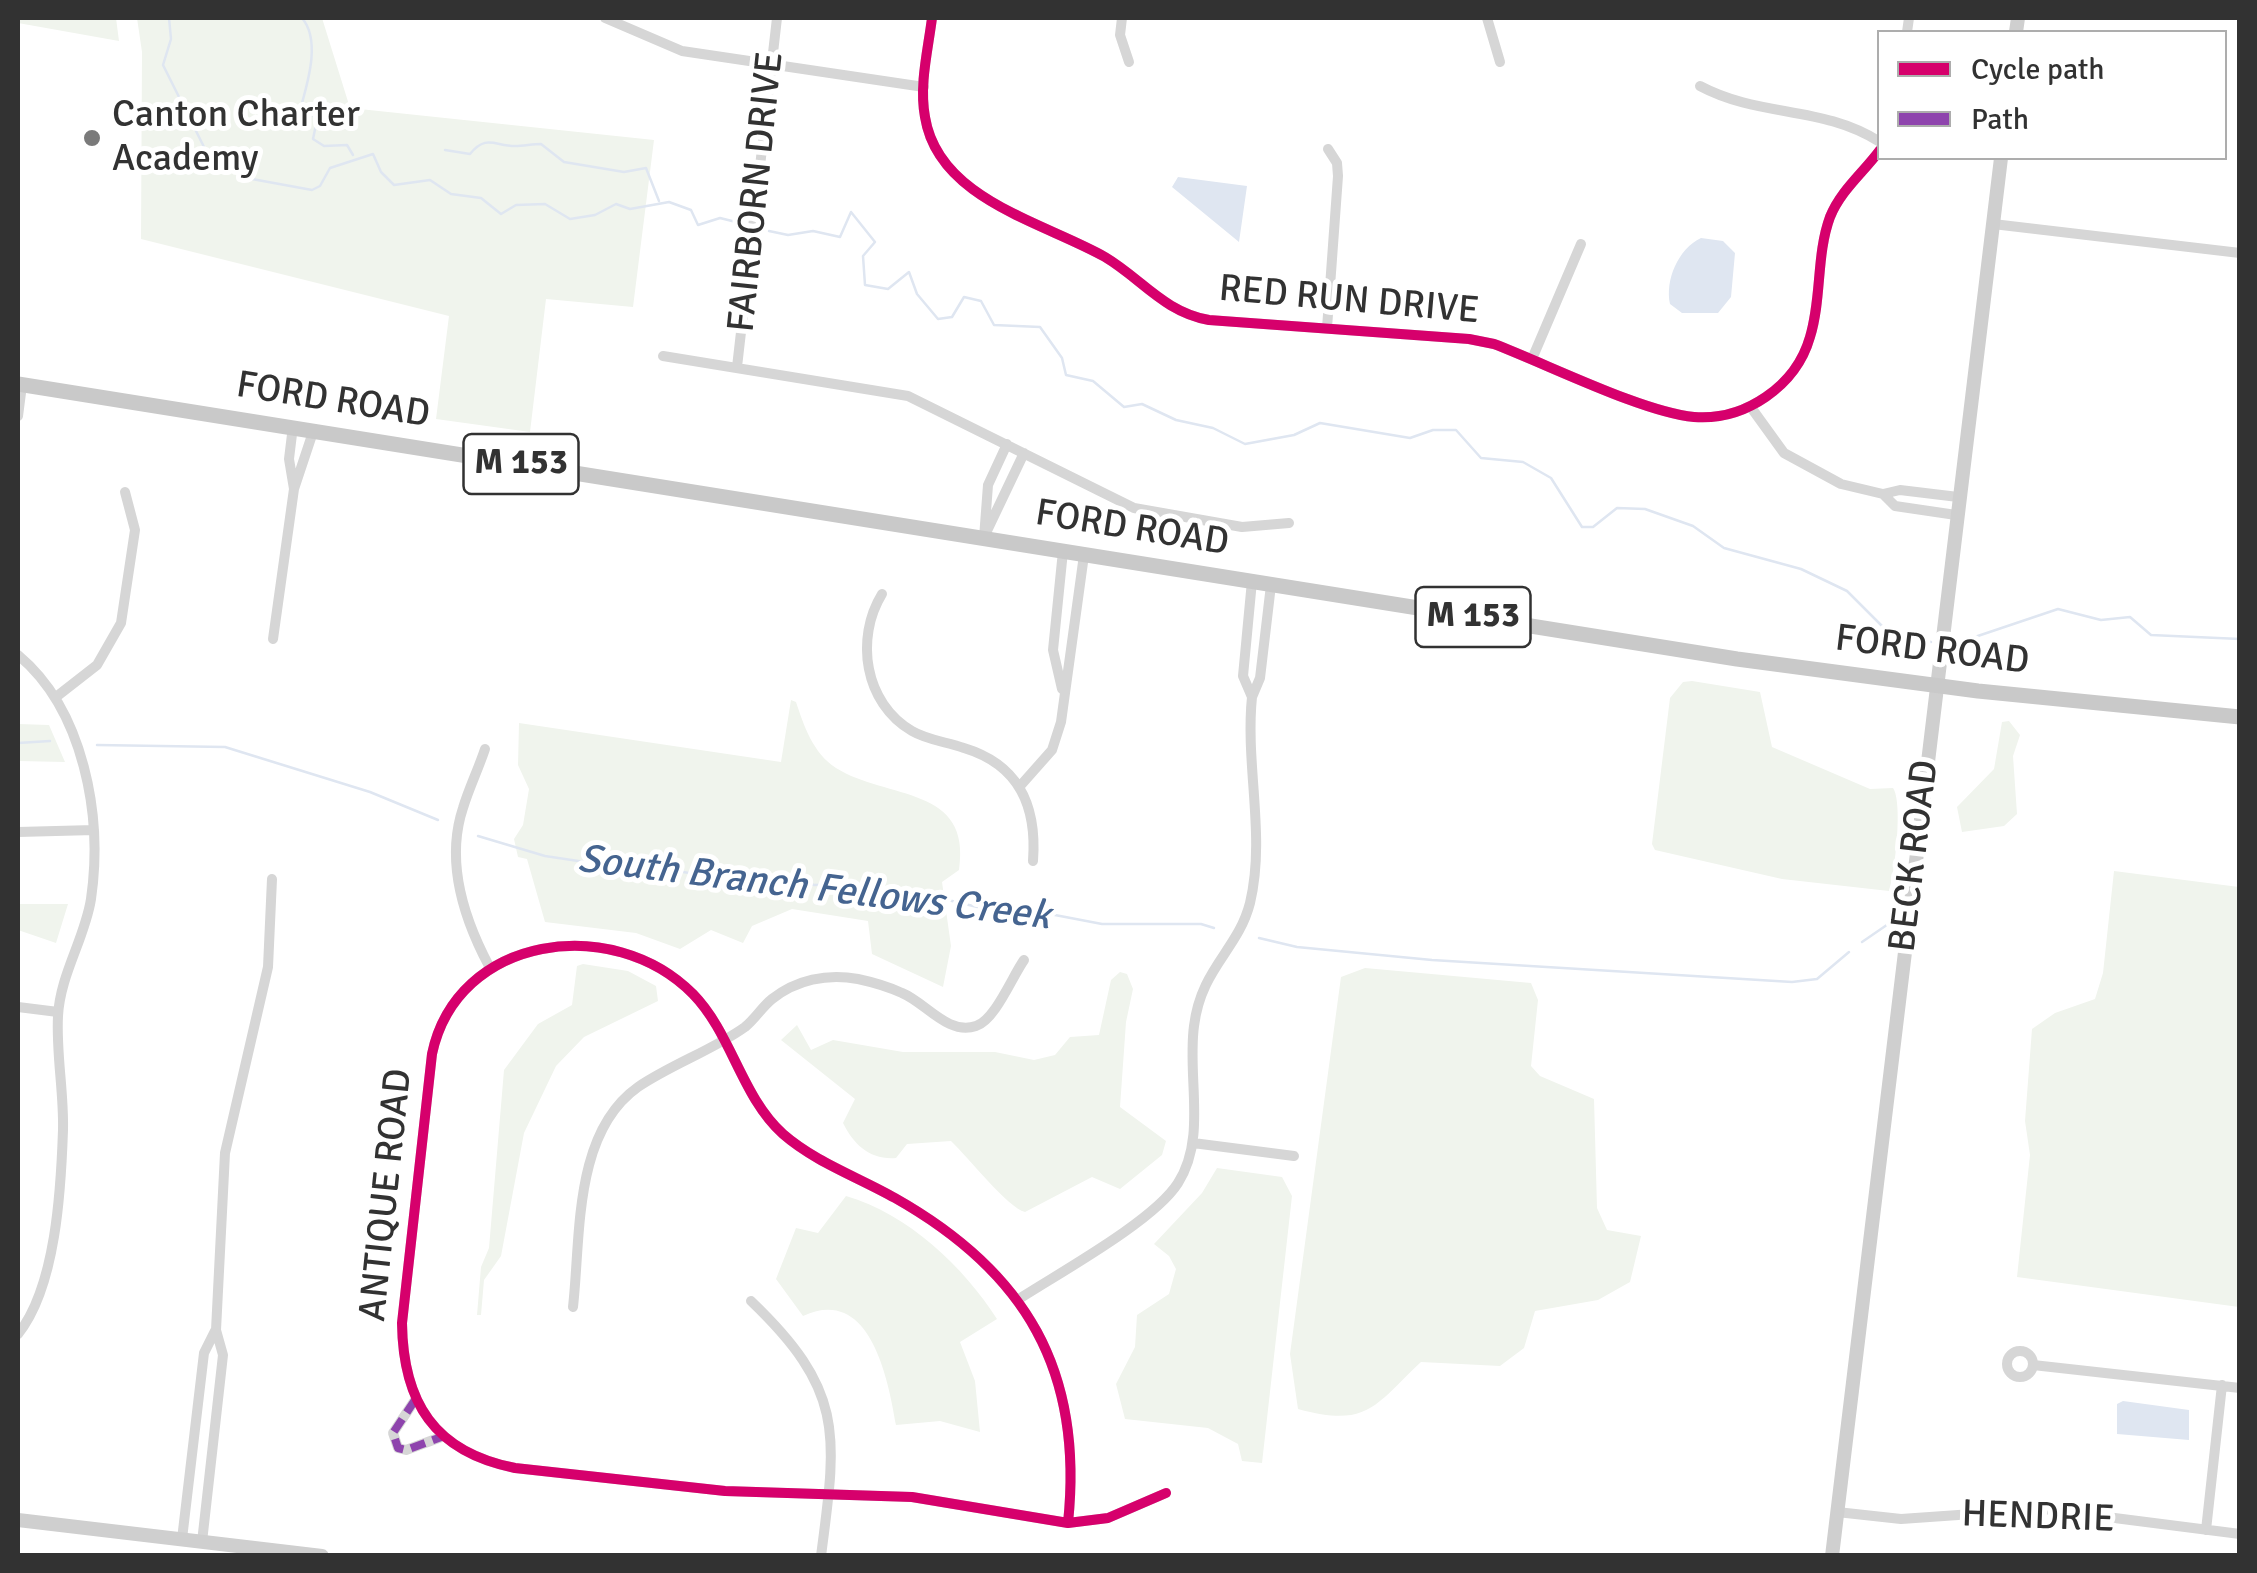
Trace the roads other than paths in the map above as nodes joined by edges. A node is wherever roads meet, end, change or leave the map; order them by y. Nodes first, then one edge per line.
1 (605, 18) edge
2 (777, 18) edge
3 (932, 18) edge
4 (1122, 18) edge
5 (1487, 18) edge
6 (772, 62) junction
7 (1129, 62) dead end
8 (1500, 62) dead end
9 (1700, 86) dead end
10 (924, 87) junction
11 (1877, 140) edge
12 (1328, 148) dead end
13 (1877, 153) edge
14 (2001, 160) edge
15 (1992, 224) junction
16 (1581, 244) dead end
17 (2240, 253) edge
18 (1327, 328) junction
19 (663, 356) dead end
20 (1532, 359) junction
21 (738, 367) junction
22 (20, 384) edge
23 (1750, 406) junction
24 (18, 416) edge
25 (293, 426) junction
26 (314, 429) junction
27 (1007, 444) junction
28 (1024, 453) junction
29 (294, 489) junction
30 (126, 492) dead end
31 (1883, 494) junction
32 (1958, 498) junction
33 (1956, 515) junction
34 (1288, 523) dead end
35 (984, 538) junction
36 (1063, 551) junction
37 (1084, 554) junction
38 (1252, 582) junction
39 (1270, 585) junction
40 (882, 594) dead end
41 (1054, 634) junction
42 (1072, 637) junction
43 (274, 639) dead end
44 (18, 655) edge
45 (1936, 686) junction
46 (56, 697) junction
47 (1252, 697) junction
48 (1064, 699) junction
49 (2240, 718) edge
50 (484, 750) dead end
51 (1021, 785) junction
52 (94, 830) junction
53 (18, 832) edge
54 (1033, 862) dead end
55 (272, 880) dead end
56 (1024, 960) dead end
57 (490, 966) junction
58 (18, 1007) edge
59 (58, 1012) junction
60 (722, 1038) junction
61 (1193, 1143) junction
62 (1294, 1156) dead end
63 (1019, 1300) junction
64 (751, 1301) dead end
65 (573, 1307) dead end
66 (216, 1330) junction
67 (18, 1334) edge
68 (2034, 1366) dead end
69 (2222, 1386) junction
70 (2240, 1388) edge
71 (198, 1400) junction
72 (415, 1400) junction
73 (218, 1402) junction
74 (444, 1436) junction
75 (827, 1493) junction
76 (1166, 1493) dead end
77 (1836, 1512) junction
78 (18, 1520) edge
79 (1068, 1523) junction
80 (2206, 1530) junction
81 (2240, 1534) edge
82 (182, 1539) junction
83 (202, 1542) junction
84 (289, 1554) edge
85 (313, 1555) edge
86 (821, 1556) edge
87 (1832, 1556) edge

1 - 6 street
2 - 6 street, FAIRBORN DRIVE
3 - 10 street, RED RUN DRIVE
4 - 7 street
5 - 8 street
6 - 10 street
6 - 21 street, FAIRBORN DRIVE
9 - 11 street
10 - 18 street, RED RUN DRIVE
12 - 18 street
13 - 23 street
14 - 15 main road, BECK ROAD
15 - 17 street
15 - 32 main road, BECK ROAD
16 - 20 street
18 - 20 street, RED RUN DRIVE
19 - 21 street
20 - 23 street, RED RUN DRIVE
21 - 27 street
22 - 24 street
22 - 25 main road, FORD ROAD / M 153
23 - 31 street
25 - 26 main road, FORD ROAD / M 153
25 - 29 street
26 - 29 street
26 - 35 main road, FORD ROAD / M 153
27 - 28 street
27 - 35 street
28 - 34 street
28 - 35 street
29 - 43 street
30 - 46 street
31 - 32 street
31 - 33 street
32 - 33 main road, BECK ROAD
33 - 45 main road, BECK ROAD
35 - 36 main road, FORD ROAD / M 153
36 - 37 main road, FORD ROAD / M 153
36 - 41 street
37 - 38 main road, FORD ROAD / M 153
37 - 42 street
38 - 39 main road, FORD ROAD / M 153
38 - 47 street
39 - 45 main road, FORD ROAD / M 153
39 - 47 street
40 - 51 street
41 - 42 street
41 - 48 street
42 - 48 street
44 - 46 street
45 - 49 main road, FORD ROAD / M 153
45 - 77 main road, BECK ROAD
46 - 52 street
47 - 61 street
48 - 51 street
50 - 57 street
51 - 54 street
52 - 53 street
52 - 59 street
55 - 66 street
56 - 60 street
57 - 60 street, ANTIQUE ROAD
57 - 72 street, ANTIQUE ROAD
58 - 59 street
59 - 67 street
60 - 63 street, ANTIQUE ROAD
60 - 65 street
61 - 62 street
61 - 63 street
63 - 79 street, ANTIQUE ROAD
64 - 75 street
66 - 71 street
66 - 73 street
68 - 69 street
69 - 70 street
69 - 80 street
71 - 73 street
71 - 82 street
72 - 74 street, ANTIQUE ROAD
72 - 74 street
73 - 83 street
74 - 75 street, ANTIQUE ROAD
75 - 79 street, ANTIQUE ROAD
75 - 86 street
76 - 79 street
77 - 80 street, HENDRIE
77 - 87 main road, BECK ROAD
78 - 82 main road
80 - 81 street, HENDRIE
82 - 83 main road
83 - 84 main road
84 - 85 main road

